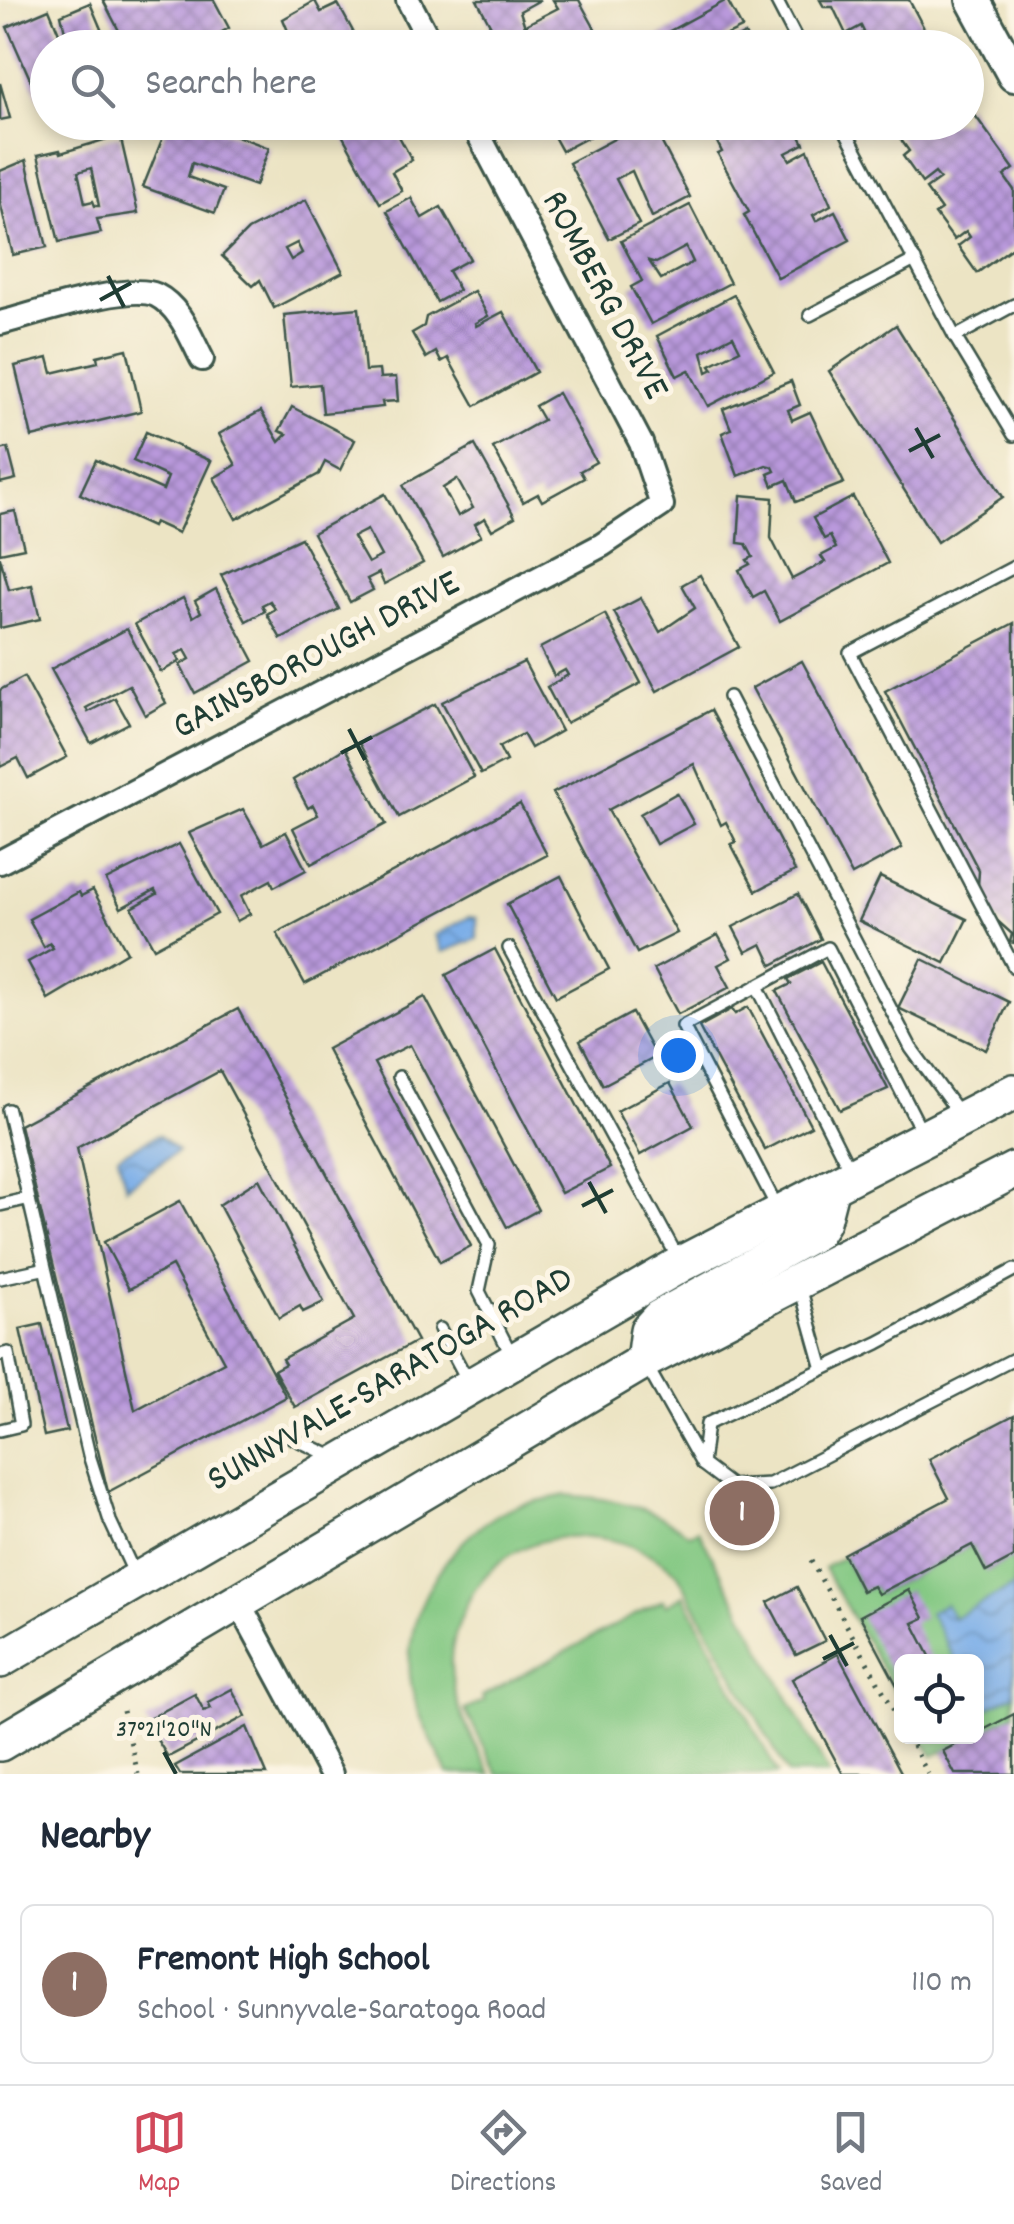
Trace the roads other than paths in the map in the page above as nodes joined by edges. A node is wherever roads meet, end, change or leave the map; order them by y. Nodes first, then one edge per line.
1 (408, 0) edge
2 (776, 0) edge
3 (973, 0) edge
4 (424, 30) edge
5 (792, 30) edge
6 (1014, 75) edge
7 (481, 140) edge
8 (851, 140) edge
9 (915, 260) junction
10 (1014, 305) edge
11 (810, 315) dead end
12 (0, 323) edge
13 (955, 337) junction
14 (202, 359) dead end
15 (1014, 435) edge
16 (662, 506) joint
17 (1014, 567) edge
18 (729, 697) dead end
19 (0, 862) edge
20 (510, 948) dead end
21 (1014, 967) edge
22 (757, 986) junction
23 (400, 1077) dead end
24 (1014, 1092) edge
25 (8, 1110) dead end
26 (962, 1118) junction
27 (925, 1138) junction
28 (1014, 1170) edge
29 (842, 1180) junction
30 (26, 1198) junction
31 (0, 1205) edge
32 (780, 1212) junction
33 (681, 1264) junction
34 (42, 1269) junction
35 (1014, 1270) edge
36 (0, 1278) edge
37 (798, 1282) junction
38 (440, 1329) dead end
39 (0, 1355) edge
40 (513, 1358) junction
41 (1014, 1359) edge
42 (644, 1361) junction
43 (823, 1369) junction
44 (469, 1383) junction
45 (0, 1430) edge
46 (283, 1433) dead end
47 (341, 1460) junction
48 (702, 1464) junction
49 (136, 1578) junction
50 (239, 1603) junction
51 (0, 1660) edge
52 (0, 1743) edge
53 (330, 1774) edge

1 - 4 street
2 - 5 lane
3 - 6 main road
7 - 16 street, ROMBERG DRIVE
8 - 9 lane
9 - 11 lane
9 - 13 lane
10 - 13 lane
12 - 14 street
13 - 15 lane
16 - 19 street, GAINSBOROUGH DRIVE
17 - 21 lane
18 - 26 lane
20 - 33 lane
22 - 27 lane
22 - 29 lane
22 - 32 lane
23 - 40 lane
24 - 26 main road, SUNNYVALE-SARATOGA ROAD
25 - 30 lane
26 - 27 main road, SUNNYVALE-SARATOGA ROAD
27 - 29 main road, SUNNYVALE-SARATOGA ROAD
28 - 37 main road
29 - 32 main road, SUNNYVALE-SARATOGA ROAD
29 - 42 main road
30 - 31 lane
30 - 34 lane
32 - 33 main road, SUNNYVALE-SARATOGA ROAD
33 - 40 main road, SUNNYVALE-SARATOGA ROAD
34 - 36 lane
34 - 49 lane
35 - 43 lane
37 - 42 main road
37 - 43 lane
38 - 44 lane
39 - 45 lane
40 - 44 main road, SUNNYVALE-SARATOGA ROAD
41 - 48 lane
42 - 48 lane
42 - 50 main road
43 - 48 lane
44 - 47 main road, SUNNYVALE-SARATOGA ROAD
46 - 47 lane
47 - 49 main road, SUNNYVALE-SARATOGA ROAD
49 - 51 main road, SUNNYVALE-SARATOGA ROAD
50 - 52 main road
50 - 53 street

